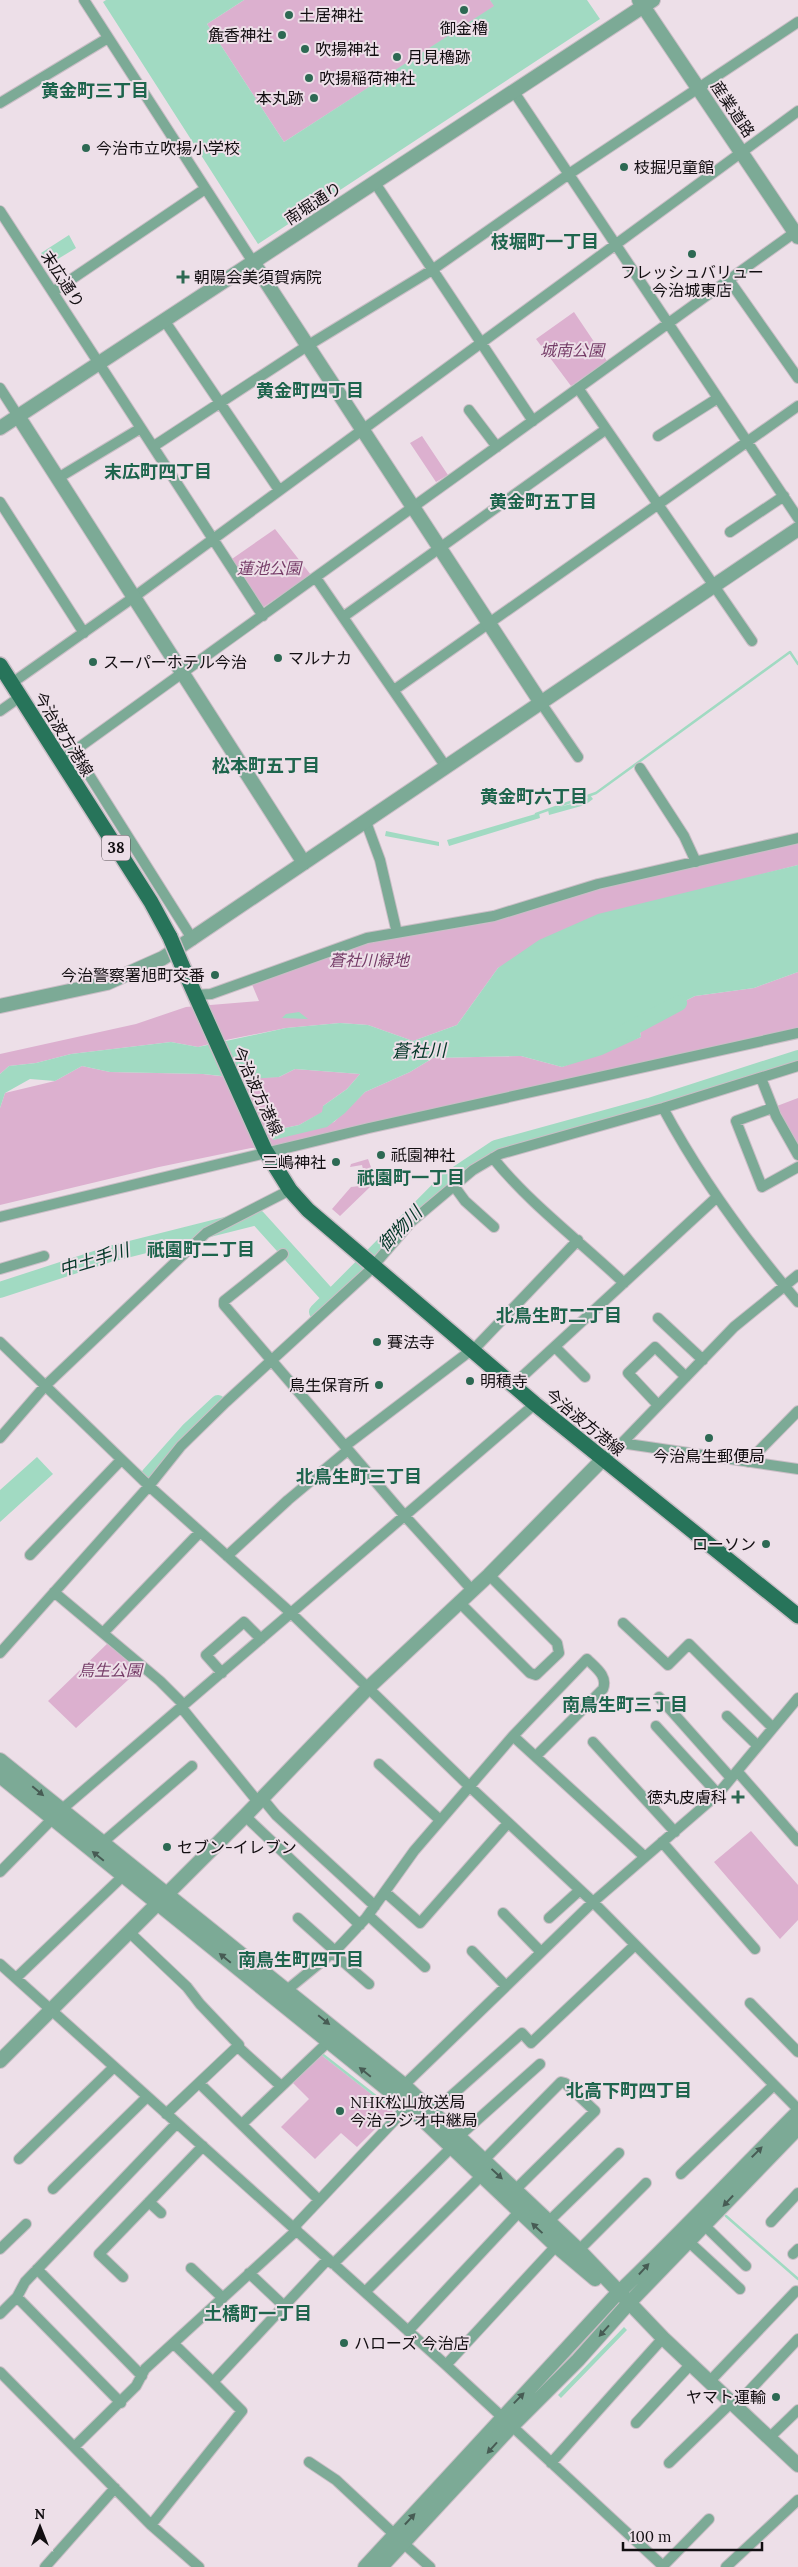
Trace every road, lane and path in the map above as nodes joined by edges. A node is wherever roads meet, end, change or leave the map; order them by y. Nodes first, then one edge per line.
1 (84, 0) edge
2 (645, 2) edge
3 (798, 22) edge
4 (108, 38) junction
5 (698, 89) junction
6 (514, 92) junction
7 (0, 103) edge
8 (798, 111) edge
9 (741, 153) junction
10 (570, 174) junction
11 (375, 183) junction
12 (205, 188) junction
13 (0, 211) edge
14 (797, 233) edge
15 (617, 243) junction
16 (253, 262) junction
17 (432, 270) junction
18 (729, 280) junction
19 (54, 291) junction
20 (164, 320) junction
21 (670, 323) junction
22 (481, 343) junction
23 (307, 346) junction
24 (98, 364) junction
25 (798, 378) edge
26 (0, 388) edge
27 (578, 388) junction
28 (718, 398) junction
29 (220, 403) junction
30 (798, 406) edge
31 (469, 410) dead end
32 (18, 416) junction
33 (533, 421) junction
34 (0, 428) edge
35 (141, 428) junction
36 (362, 430) junction
37 (605, 430) junction
38 (658, 436) dead end
39 (747, 443) junction
40 (154, 446) junction
41 (497, 447) junction
42 (58, 478) junction
43 (279, 490) junction
44 (784, 496) junction
45 (0, 502) edge
46 (657, 504) junction
47 (414, 507) junction
48 (798, 518) edge
49 (798, 529) edge
50 (730, 532) dead end
51 (213, 538) junction
52 (441, 548) junction
53 (316, 578) junction
54 (713, 586) junction
55 (134, 597) junction
56 (263, 616) junction
57 (343, 617) junction
58 (490, 623) junction
59 (84, 633) junction
60 (752, 641) dead end
61 (0, 665) edge
62 (183, 674) junction
63 (12, 683) junction
64 (394, 690) junction
65 (20, 697) junction
66 (541, 703) junction
67 (0, 711) edge
68 (74, 751) junction
69 (578, 757) dead end
70 (60, 761) junction
71 (446, 767) junction
72 (640, 768) dead end
73 (366, 822) junction
74 (798, 838) edge
75 (696, 862) junction
76 (304, 863) junction
77 (397, 932) junction
78 (193, 940) junction
79 (197, 1000) junction
80 (0, 1006) edge
81 (798, 1033) edge
82 (798, 1066) edge
83 (761, 1078) junction
84 (663, 1108) junction
85 (772, 1108) junction
86 (266, 1152) junction
87 (798, 1155) edge
88 (493, 1158) junction
89 (798, 1167) edge
90 (454, 1186) junction
91 (290, 1190) junction
92 (717, 1197) junction
93 (0, 1217) edge
94 (494, 1227) dead end
95 (578, 1240) junction
96 (283, 1254) dead end
97 (44, 1256) dead end
98 (371, 1266) junction
99 (0, 1268) edge
100 (798, 1275) edge
101 (624, 1283) junction
102 (784, 1286) junction
103 (798, 1302) edge
104 (658, 1318) dead end
105 (0, 1342) edge
106 (555, 1347) junction
107 (472, 1350) junction
108 (703, 1360) junction
109 (272, 1362) junction
110 (585, 1377) dead end
111 (686, 1377) junction
112 (513, 1385) junction
113 (45, 1386) junction
114 (535, 1404) junction
115 (658, 1405) junction
116 (798, 1411) edge
117 (0, 1438) edge
118 (622, 1443) junction
119 (347, 1448) junction
120 (603, 1459) junction
121 (121, 1460) junction
122 (748, 1462) junction
123 (798, 1469) edge
124 (149, 1486) junction
125 (404, 1515) junction
126 (200, 1532) junction
127 (30, 1555) dead end
128 (227, 1556) junction
129 (489, 1575) junction
130 (472, 1590) junction
131 (54, 1592) junction
132 (459, 1602) junction
133 (291, 1613) junction
134 (798, 1616) edge
135 (623, 1623) dead end
136 (103, 1633) junction
137 (261, 1639) junction
138 (0, 1653) edge
139 (222, 1672) junction
140 (368, 1688) junction
141 (659, 1697) dead end
142 (798, 1698) edge
143 (182, 1706) junction
144 (727, 1716) dead end
145 (656, 1726) dead end
146 (773, 1728) junction
147 (512, 1736) junction
148 (593, 1742) dead end
149 (758, 1746) junction
150 (536, 1756) junction
151 (0, 1760) edge
152 (379, 1764) dead end
153 (192, 1766) dead end
154 (734, 1775) junction
155 (0, 1776) edge
156 (468, 1786) junction
157 (718, 1794) junction
158 (260, 1800) junction
159 (57, 1815) junction
160 (245, 1816) junction
161 (440, 1820) junction
162 (508, 1823) junction
163 (675, 1832) junction
164 (798, 1841) edge
165 (662, 1842) junction
166 (102, 1843) junction
167 (645, 1857) junction
168 (0, 1872) edge
169 (123, 1876) junction
170 (580, 1890) junction
171 (385, 1892) junction
172 (161, 1898) junction
173 (593, 1902) junction
174 (375, 1906) junction
175 (504, 1914) dead end
176 (368, 1915) junction
177 (298, 1918) dead end
178 (549, 1918) dead end
179 (360, 1925) junction
180 (128, 1931) junction
181 (635, 1945) junction
182 (754, 1949) dead end
183 (472, 1950) dead end
184 (334, 1952) junction
185 (541, 1952) junction
186 (0, 1964) edge
187 (425, 1967) dead end
188 (16, 1978) junction
189 (368, 1984) dead end
190 (506, 1986) junction
191 (286, 1989) junction
192 (277, 2001) junction
193 (750, 2002) dead end
194 (49, 2010) junction
195 (328, 2042) junction
196 (237, 2046) junction
197 (798, 2052) edge
198 (0, 2061) edge
199 (540, 2064) dead end
200 (114, 2068) junction
201 (199, 2082) junction
202 (404, 2085) junction
203 (774, 2085) junction
204 (281, 2086) junction
205 (393, 2095) junction
206 (147, 2097) junction
207 (408, 2106) junction
208 (798, 2110) edge
209 (432, 2112) junction
210 (166, 2114) junction
211 (177, 2123) junction
212 (242, 2124) junction
213 (798, 2128) edge
214 (455, 2142) junction
215 (203, 2146) junction
216 (618, 2153) dead end
217 (19, 2160) dead end
218 (483, 2160) junction
219 (681, 2174) dead end
220 (482, 2175) junction
221 (646, 2183) dead end
222 (53, 2189) dead end
223 (515, 2190) junction
224 (798, 2193) edge
225 (319, 2200) junction
226 (149, 2202) junction
227 (520, 2211) junction
228 (161, 2213) dead end
229 (548, 2222) junction
230 (771, 2222) dead end
231 (26, 2224) dead end
232 (705, 2226) junction
233 (295, 2228) junction
234 (688, 2241) junction
235 (556, 2246) junction
236 (0, 2249) edge
237 (578, 2250) junction
238 (331, 2261) junction
239 (746, 2266) dead end
240 (192, 2268) dead end
241 (37, 2269) junction
242 (250, 2274) junction
243 (122, 2276) dead end
244 (740, 2289) dead end
245 (796, 2291) dead end
246 (365, 2292) junction
247 (617, 2294) junction
248 (17, 2297) junction
249 (223, 2298) junction
250 (628, 2304) junction
251 (284, 2306) junction
252 (0, 2314) edge
253 (408, 2331) junction
254 (663, 2338) junction
255 (798, 2339) edge
256 (174, 2344) junction
257 (690, 2364) junction
258 (446, 2365) junction
259 (0, 2372) edge
260 (142, 2376) junction
261 (213, 2382) junction
262 (709, 2382) junction
263 (121, 2403) junction
264 (733, 2404) junction
265 (798, 2410) edge
266 (506, 2422) junction
267 (636, 2423) dead end
268 (769, 2438) junction
269 (74, 2447) junction
270 (309, 2462) dead end
271 (551, 2463) junction
272 (670, 2463) dead end
273 (797, 2463) edge
274 (115, 2488) junction
275 (798, 2500) edge
276 (709, 2519) dead end
277 (151, 2525) junction
278 (399, 2538) junction
279 (663, 2566) edge
280 (45, 2567) edge
281 (199, 2567) edge
282 (365, 2567) edge
283 (381, 2567) edge
284 (430, 2567) edge
285 (726, 2567) edge

1 - 4 street
2 - 5 street, 産業道路
2 - 6 street, 南堀通り
3 - 5 street
4 - 7 street
4 - 12 street
5 - 9 street, 産業道路
5 - 10 street
6 - 10 street
6 - 11 street, 南堀通り
8 - 9 street
9 - 14 street, 産業道路
9 - 15 street
10 - 15 street
10 - 17 street
11 - 16 street, 南堀通り
11 - 17 street
12 - 16 street
12 - 19 street
13 - 19 street, 末広通り
14 - 18 street
15 - 21 street
15 - 22 street
16 - 20 street, 南堀通り
16 - 23 street
17 - 22 street
17 - 23 street
18 - 21 street
18 - 25 street
19 - 24 street, 末広通り
20 - 24 street, 南堀通り
20 - 29 street
21 - 27 street
21 - 28 street
22 - 33 street
22 - 36 street
23 - 29 street
23 - 36 street
24 - 32 street, 南堀通り
24 - 35 street, 末広通り
26 - 32 street
27 - 33 street
27 - 37 street
28 - 38 street
28 - 39 street
29 - 40 street
29 - 43 street
30 - 39 street
31 - 41 street
32 - 34 street, 南堀通り
32 - 42 street
33 - 41 street
35 - 40 street, 末広通り
35 - 42 street
36 - 43 street
36 - 47 street
37 - 46 street
37 - 52 street
39 - 44 street
39 - 46 street
40 - 51 street, 末広通り
41 - 47 street
42 - 55 street
43 - 51 street
44 - 48 street
44 - 50 street
45 - 59 street
46 - 54 street
46 - 58 street
47 - 52 street
47 - 53 street
49 - 54 street
51 - 55 street
51 - 56 street, 末広通り
52 - 57 street
52 - 58 street
53 - 56 street
53 - 57 street
54 - 60 street
54 - 66 street
55 - 59 street
55 - 62 street
56 - 62 street
57 - 64 street
58 - 64 street
58 - 66 street
59 - 63 street
61 - 63 main road, 今治波方港線 / 38
62 - 68 street
62 - 76 street
63 - 65 main road, 今治波方港線 / 38
64 - 71 street
65 - 67 street
65 - 70 main road, 今治波方港線 / 38
66 - 69 street
66 - 71 street
68 - 70 street
68 - 78 street
70 - 79 main road, 今治波方港線 / 38, bridge
71 - 73 street
72 - 75 street
73 - 76 street
73 - 77 street
74 - 75 street
75 - 77 street
76 - 78 street
77 - 79 street
78 - 80 street
79 - 86 main road, 今治波方港線 / 38
81 - 86 street
82 - 83 street
83 - 84 street
83 - 85 street
84 - 88 street
84 - 92 street
85 - 87 street
85 - 89 street
86 - 91 main road, 今治波方港線 / 38
86 - 93 street
88 - 90 street
88 - 95 street
90 - 94 street
90 - 98 street
91 - 98 main road, 今治波方港線 / 38
91 - 113 street
92 - 101 street
92 - 102 street
95 - 101 street
95 - 107 street
96 - 109 street
97 - 99 street
98 - 107 main road, 今治波方港線 / 38
98 - 109 street
100 - 102 street
101 - 106 street
102 - 103 street
102 - 108 street
104 - 108 street
105 - 113 street
106 - 110 street
106 - 112 street
107 - 112 main road, 今治波方港線 / 38
107 - 119 street
108 - 111 street
109 - 119 street
109 - 124 street
111 - 115 street
111 - 115 street
112 - 114 main road, 今治波方港線 / 38
113 - 117 street
113 - 121 street
114 - 120 main road, 今治波方港線 / 38
114 - 125 street
115 - 118 street
116 - 122 street
118 - 120 street
118 - 122 street
119 - 125 street
119 - 128 street
120 - 129 street
120 - 134 main road, 今治波方港線 / 38
121 - 124 street
121 - 127 street
122 - 123 street
124 - 126 street
124 - 131 street
125 - 130 street
125 - 133 street
126 - 128 street
126 - 136 street
128 - 133 street
129 - 130 street
129 - 132 street
130 - 132 street
131 - 136 street
131 - 138 street
132 - 140 street
133 - 137 street
133 - 140 street
135 - 146 street
136 - 143 street
137 - 139 street
137 - 139 street
139 - 143 street
140 - 156 street
140 - 158 street
141 - 154 street
142 - 146 street
143 - 158 street
143 - 159 street
144 - 149 street
145 - 157 street
146 - 149 street
147 - 150 street
147 - 150 street
147 - 156 street
148 - 163 street
149 - 154 street
150 - 167 street
151 -> 159 street
152 - 161 street
153 - 166 street
154 - 157 street
154 - 164 street
155 - 159 street
156 - 161 street
156 - 162 street
157 - 163 street
158 - 160 street
158 - 174 street
159 - 166 street
159 - 168 street
169 -> 159 street
160 - 172 street
160 - 179 street
161 - 171 street
162 - 170 street
162 - 171 street
163 - 165 street
165 - 167 street
165 - 182 street
166 - 172 street
167 - 173 street
169 - 172 street
169 - 188 street
170 - 173 street
170 - 178 street
171 - 174 street
172 - 180 street
172 - 191 street
192 -> 172 street
173 - 181 street
173 - 185 street
174 - 176 street
175 - 185 street
176 - 179 street
176 - 187 street
177 - 184 street
179 - 184 street
180 - 194 street
180 - 196 street
181 - 203 street
181 - 209 street
183 - 190 street
184 - 189 street
184 - 191 street
185 - 190 street
186 - 188 street
188 - 194 street
190 - 202 street
191 - 192 street
191 -> 202 street
192 - 195 street
193 - 197 street
194 - 198 street
194 - 200 street
195 - 204 street
205 -> 195 street
196 - 201 street
196 - 204 street
199 - 214 street
200 - 206 street
200 - 217 street
201 - 210 street
201 - 212 street
202 - 205 street
202 - 209 street
203 - 208 street
203 - 219 street
204 - 212 street
205 - 207 street
206 - 210 street
206 - 222 street
207 - 214 street
207 - 225 street
247 -> 208 street
209 - 214 street
210 - 211 street
211 - 215 street
211 - 241 street
212 - 225 street
213 -> 232 street
214 - 218 street
214 - 220 street
214 - 238 street
215 - 226 street
215 - 233 street
216 - 229 street
218 -> 223 street
218 - 223 street
220 - 227 street
220 - 246 street
221 - 237 street
223 - 229 street
224 - 230 street
225 - 233 street
226 - 228 street
226 - 243 street
235 -> 227 street
227 - 253 street
229 - 237 street
231 - 236 street
232 - 234 street
232 - 239 street
233 - 238 street
233 - 242 street
234 - 244 street
234 - 250 street
235 - 247 street
235 - 258 street
237 - 247 street
238 - 246 street
238 - 251 street
240 - 249 street
241 - 248 street
241 - 260 street
242 - 249 street
242 - 251 street
245 - 262 street
246 - 253 street
247 - 250 street
266 -> 247 street
248 - 252 street
248 - 263 street
249 - 256 street
250 - 254 street
250 -> 266 street
251 - 261 street
253 - 258 street
254 - 257 street
254 - 271 street
255 - 264 street
256 - 260 street
256 - 261 street
257 - 262 street
257 - 267 street
258 - 266 street
259 - 269 street
260 - 263 street
261 - 277 street
262 - 264 street
263 - 269 street
264 - 268 street
264 - 272 street
265 - 268 street
266 - 271 street
266 - 278 street
268 - 273 street
269 - 274 street
270 - 278 street
271 - 279 street
274 - 277 street
274 - 280 street
275 - 285 street
276 - 279 street
277 - 281 street
278 - 282 street
278 - 283 street
278 - 284 street

